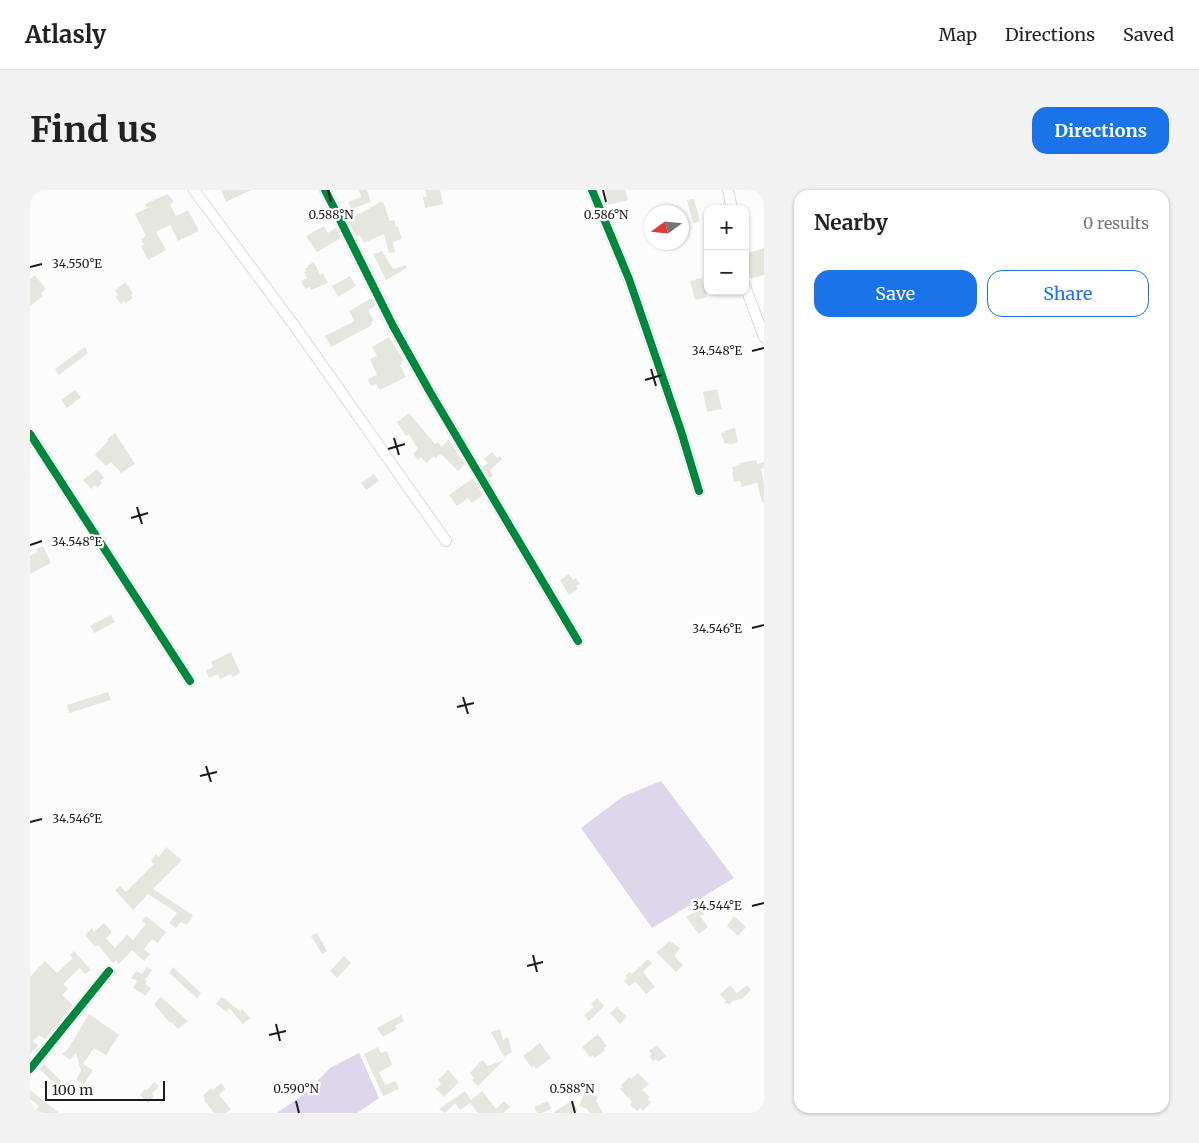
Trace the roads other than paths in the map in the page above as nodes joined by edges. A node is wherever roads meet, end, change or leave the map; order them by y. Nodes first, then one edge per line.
1 (194, 190) edge
2 (325, 190) edge
3 (592, 190) edge
4 (728, 190) edge
5 (731, 205) edge
6 (748, 295) edge
7 (764, 338) edge
8 (30, 434) edge
9 (699, 491) dead end
10 (446, 541) dead end
11 (578, 641) dead end
12 (190, 681) dead end
13 (109, 971) dead end
14 (30, 1069) edge

1 - 10 street
2 - 11 street
3 - 9 street
4 - 5 street
6 - 7 street
8 - 12 street
13 - 14 street

